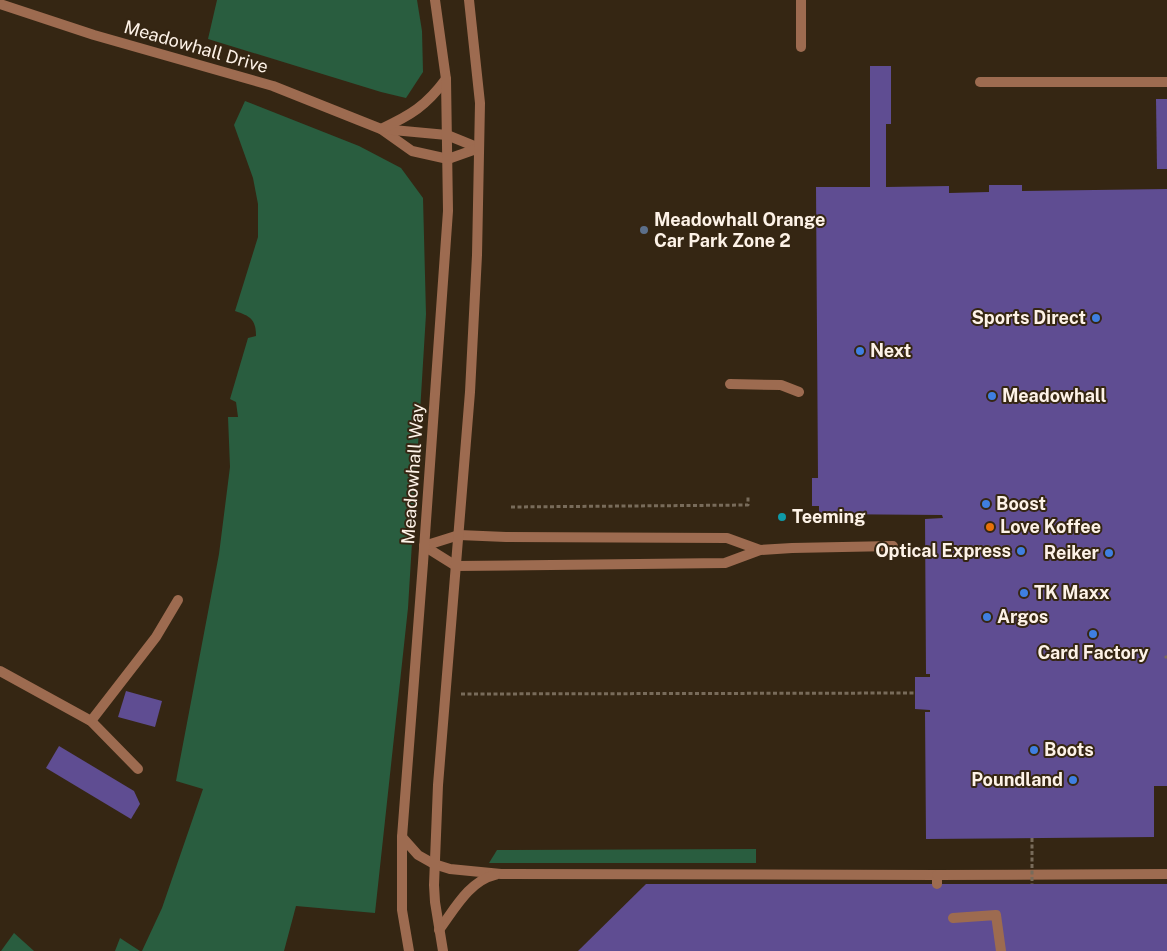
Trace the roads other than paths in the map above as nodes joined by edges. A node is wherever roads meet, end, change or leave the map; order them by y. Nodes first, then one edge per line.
1 (436, 0) edge
2 (469, 0) edge
3 (801, 0) edge
4 (0, 4) edge
5 (801, 48) dead end
6 (446, 80) junction
7 (980, 82) dead end
8 (1167, 82) edge
9 (381, 129) junction
10 (447, 135) junction
11 (479, 148) junction
12 (448, 159) junction
13 (730, 384) dead end
14 (799, 392) dead end
15 (458, 535) junction
16 (424, 546) junction
17 (893, 546) dead end
18 (760, 550) junction
19 (456, 566) junction
20 (178, 600) dead end
21 (0, 671) edge
22 (91, 721) junction
23 (138, 769) dead end
24 (402, 837) junction
25 (434, 864) junction
26 (501, 874) junction
27 (1167, 874) edge
28 (953, 918) dead end
29 (439, 930) junction
30 (409, 951) edge
31 (443, 951) edge
32 (1001, 951) edge

1 - 6 street, Meadowhall Way
2 - 11 street
3 - 5 street
4 - 9 street, Meadowhall Drive
6 - 9 street
6 - 10 street, Meadowhall Way
7 - 8 street
9 - 10 street, Meadowhall Drive
9 - 12 street, Meadowhall Drive
10 - 11 street, Meadowhall Drive
10 - 12 street, Meadowhall Way
11 - 12 street
11 - 15 street
12 - 16 street, Meadowhall Way
13 - 14 street
15 - 16 street
15 - 18 street
15 - 19 street
16 - 19 street
16 - 24 street, Meadowhall Way
17 - 18 street
18 - 19 street
19 - 25 street
20 - 22 street
21 - 22 street
22 - 23 street
24 - 25 street
24 - 30 street, Meadowhall Way
25 - 26 street
25 - 29 street
26 - 27 street
26 - 29 street
28 - 32 street
29 - 31 street

